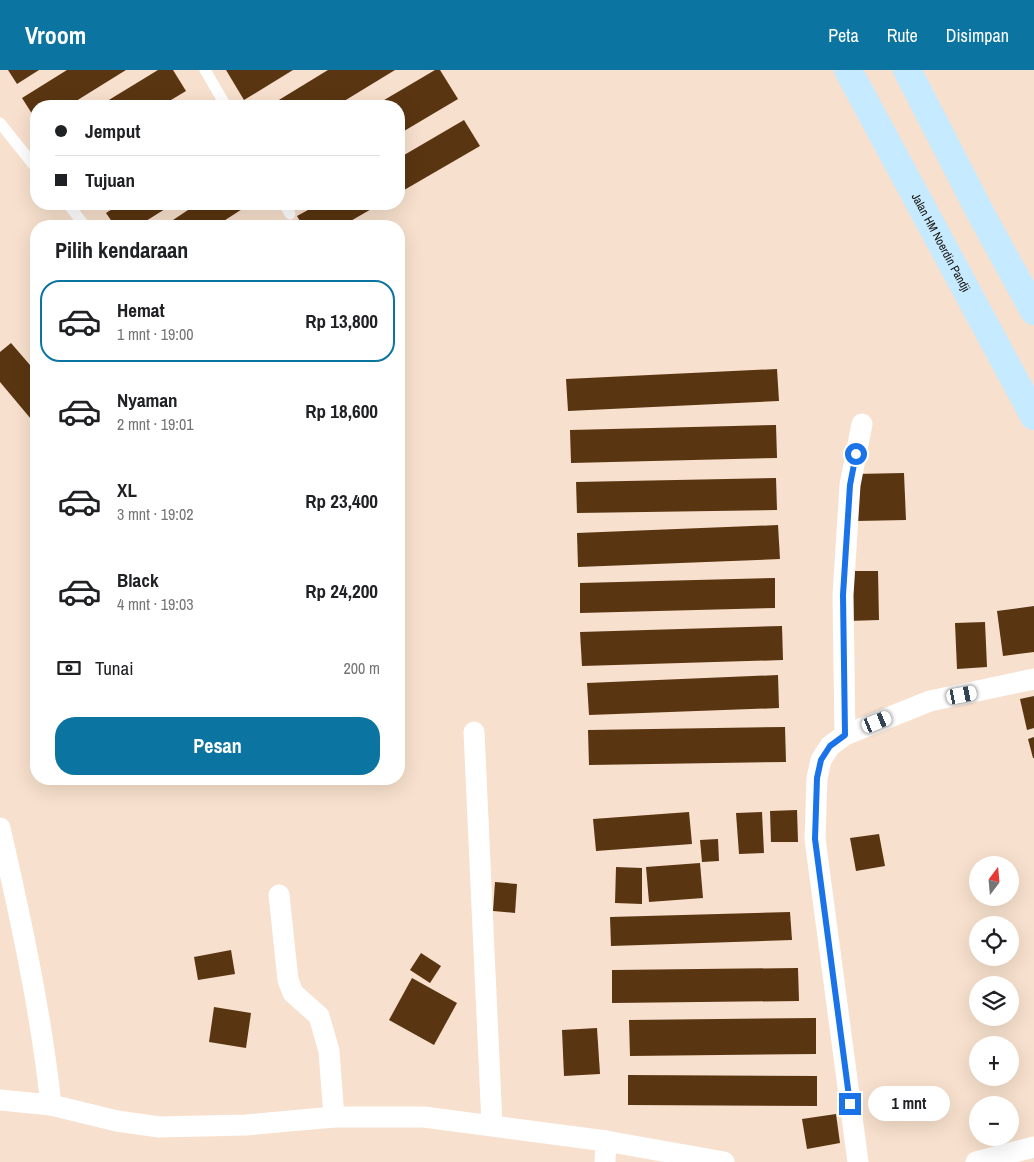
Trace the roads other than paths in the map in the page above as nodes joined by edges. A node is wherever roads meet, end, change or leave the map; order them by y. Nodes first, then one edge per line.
1 (205, 70) edge
2 (848, 70) edge
3 (907, 70) edge
4 (222, 100) edge
5 (0, 123) edge
6 (30, 160) edge
7 (73, 210) edge
8 (81, 220) edge
9 (1034, 311) edge
10 (1034, 416) edge
11 (862, 424) dead end
12 (1034, 679) edge
13 (474, 732) dead end
14 (845, 735) junction
15 (0, 828) edge
16 (279, 896) dead end
17 (0, 1100) edge
18 (51, 1105) junction
19 (334, 1117) junction
20 (492, 1125) junction
21 (606, 1141) junction
22 (1034, 1147) edge
23 (606, 1162) edge
24 (724, 1162) edge
25 (858, 1162) edge
26 (976, 1162) edge

1 - 4 lane
2 - 10 main road, Jalan HM Noerdin Pandji
3 - 9 main road
5 - 6 lane
7 - 8 lane
11 - 14 street
12 - 14 street
13 - 20 street
14 - 25 street
15 - 18 street
16 - 19 street
17 - 18 street
18 - 19 street
19 - 20 street
20 - 21 street
21 - 23 street
21 - 24 street
22 - 26 street

